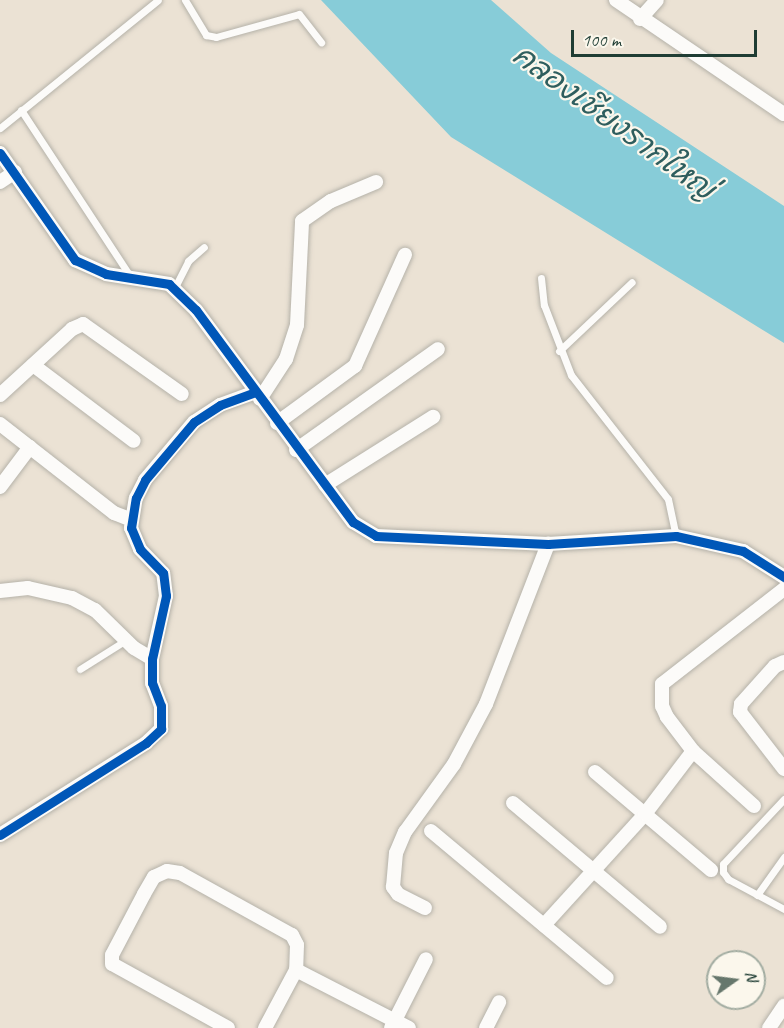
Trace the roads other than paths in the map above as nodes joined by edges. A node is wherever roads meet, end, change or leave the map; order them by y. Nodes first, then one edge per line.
1 (158, 0) edge
2 (185, 0) edge
3 (616, 0) edge
4 (657, 0) edge
5 (640, 19) junction
6 (321, 42) dead end
7 (21, 110) junction
8 (784, 114) edge
9 (0, 128) edge
10 (0, 153) edge
11 (15, 172) junction
12 (0, 182) edge
13 (376, 182) dead end
14 (204, 246) dead end
15 (405, 255) dead end
16 (541, 278) dead end
17 (132, 279) junction
18 (632, 282) dead end
19 (174, 289) junction
20 (438, 349) dead end
21 (559, 351) junction
22 (33, 365) junction
23 (182, 394) dead end
24 (0, 395) edge
25 (257, 395) junction
26 (433, 417) dead end
27 (277, 423) junction
28 (0, 424) edge
29 (134, 441) dead end
30 (30, 447) junction
31 (297, 450) junction
32 (325, 485) junction
33 (0, 487) edge
34 (130, 519) junction
35 (676, 536) junction
36 (548, 544) junction
37 (784, 577) edge
38 (784, 589) edge
39 (0, 591) edge
40 (126, 640) junction
41 (152, 659) junction
42 (784, 662) edge
43 (80, 669) dead end
44 (693, 751) junction
45 (784, 769) edge
46 (595, 772) dead end
47 (784, 799) edge
48 (513, 803) dead end
49 (754, 806) dead end
50 (645, 814) junction
51 (431, 831) dead end
52 (0, 836) edge
53 (784, 857) edge
54 (593, 870) junction
55 (711, 870) dead end
56 (757, 895) junction
57 (425, 908) dead end
58 (784, 909) edge
59 (544, 925) junction
60 (660, 927) dead end
61 (426, 959) dead end
62 (296, 970) junction
63 (607, 978) dead end
64 (499, 1002) dead end
65 (784, 1006) edge
66 (393, 1024) edge
67 (228, 1028) edge
68 (265, 1028) edge
69 (409, 1028) edge
70 (486, 1028) edge
71 (769, 1028) edge

1 - 7 lane
2 - 6 lane
3 - 5 street
4 - 5 street
5 - 8 street
7 - 9 lane
7 - 17 lane
10 - 11 street
11 - 12 street
11 - 17 street
13 - 25 street
14 - 19 lane
15 - 27 street
16 - 21 lane
17 - 19 street
18 - 21 lane
19 - 25 street
20 - 31 street
21 - 35 lane
22 - 23 street
22 - 24 street
22 - 29 street
25 - 27 street
25 - 34 street
26 - 32 street
27 - 31 street
28 - 30 street
30 - 33 street
30 - 34 street
31 - 32 street
32 - 36 street
34 - 41 street
35 - 36 street
35 - 37 street
36 - 57 street
38 - 44 street
39 - 40 street
40 - 41 street
40 - 43 lane
41 - 52 street
42 - 45 street
44 - 49 street
44 - 50 street
46 - 50 street
47 - 56 lane
48 - 54 street
50 - 54 street
50 - 55 street
51 - 59 street
53 - 56 lane
54 - 59 street
54 - 60 street
56 - 58 lane
59 - 63 street
61 - 66 street
62 - 66 street
62 - 67 street
62 - 68 street
64 - 70 street
65 - 71 street
66 - 69 street

